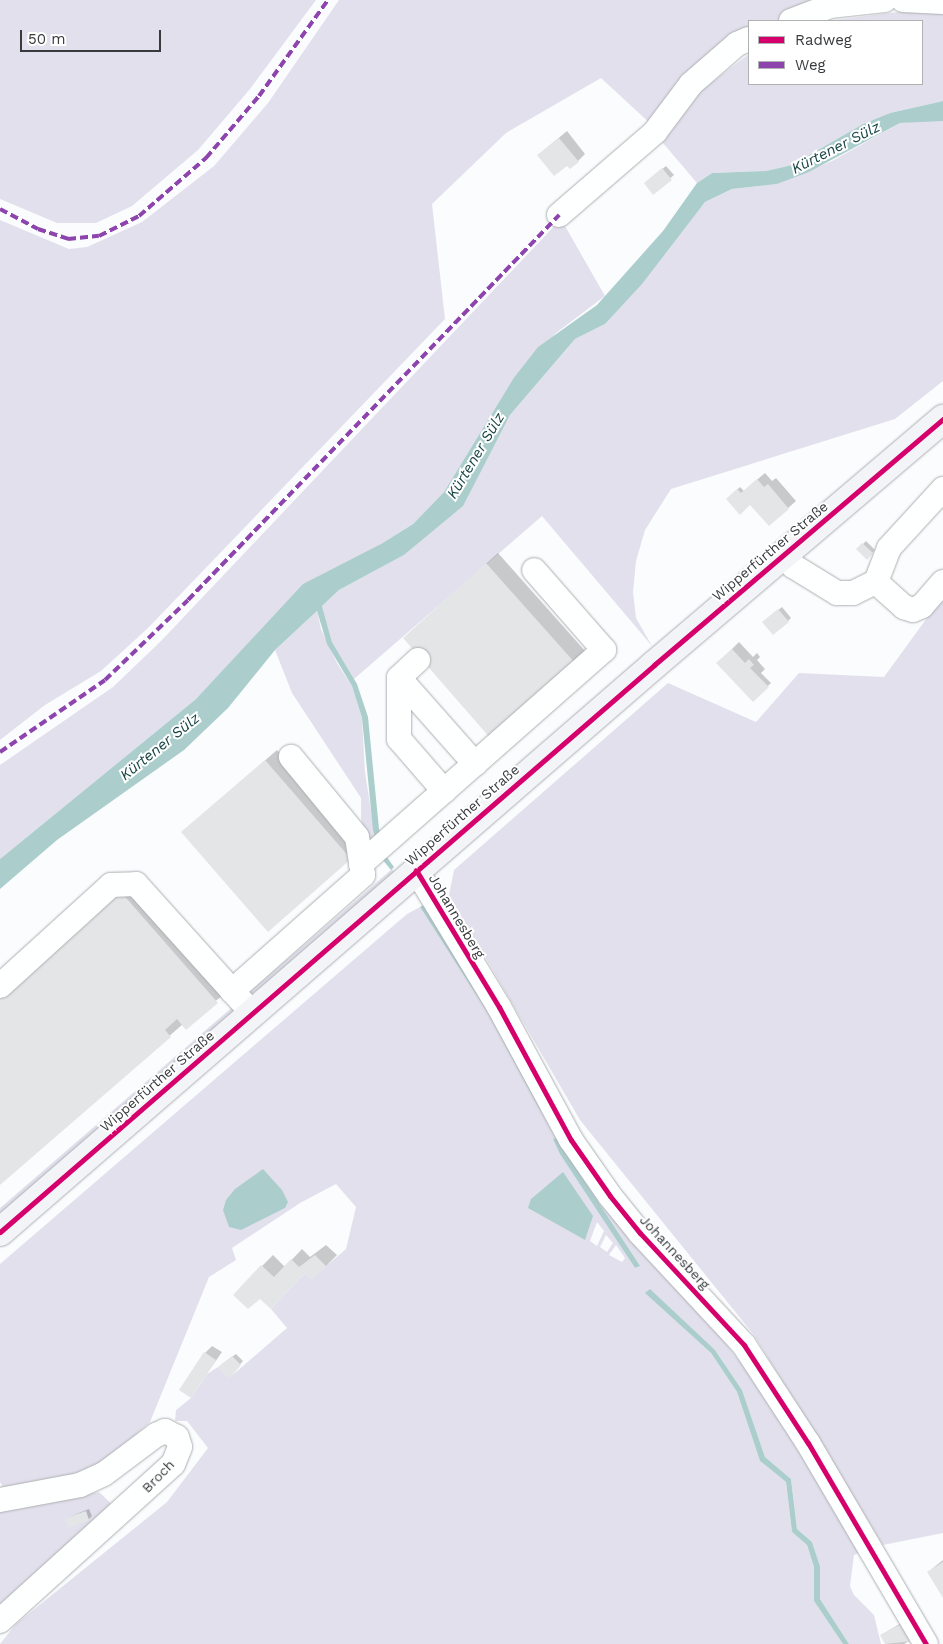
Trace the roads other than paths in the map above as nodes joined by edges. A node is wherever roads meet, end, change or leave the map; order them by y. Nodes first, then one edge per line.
1 (885, 0) edge
2 (903, 0) edge
3 (943, 2) edge
4 (794, 20) edge
5 (748, 39) edge
6 (559, 215) dead end
7 (943, 419) edge
8 (943, 489) edge
9 (783, 554) junction
10 (534, 570) dead end
11 (876, 582) junction
12 (943, 582) edge
13 (418, 660) dead end
14 (399, 678) junction
15 (291, 757) dead end
16 (475, 764) junction
17 (444, 791) junction
18 (366, 860) junction
19 (416, 870) junction
20 (0, 986) edge
21 (232, 991) junction
22 (252, 1013) junction
23 (0, 1232) edge
24 (0, 1500) edge
25 (0, 1621) edge
26 (926, 1644) edge

1 - 4 street
2 - 3 street
5 - 6 street
7 - 9 main road, Wipperfürther Straße
8 - 11 street
9 - 11 street
9 - 19 main road, Wipperfürther Straße
10 - 16 street
11 - 12 street
13 - 14 street
14 - 16 street
14 - 17 street
15 - 18 street
16 - 17 street
17 - 18 street
18 - 21 street
19 - 22 main road, Wipperfürther Straße
19 - 26 street, Johannesberg
20 - 21 street
21 - 22 street
22 - 23 main road, Wipperfürther Straße
24 - 25 street, Broch

